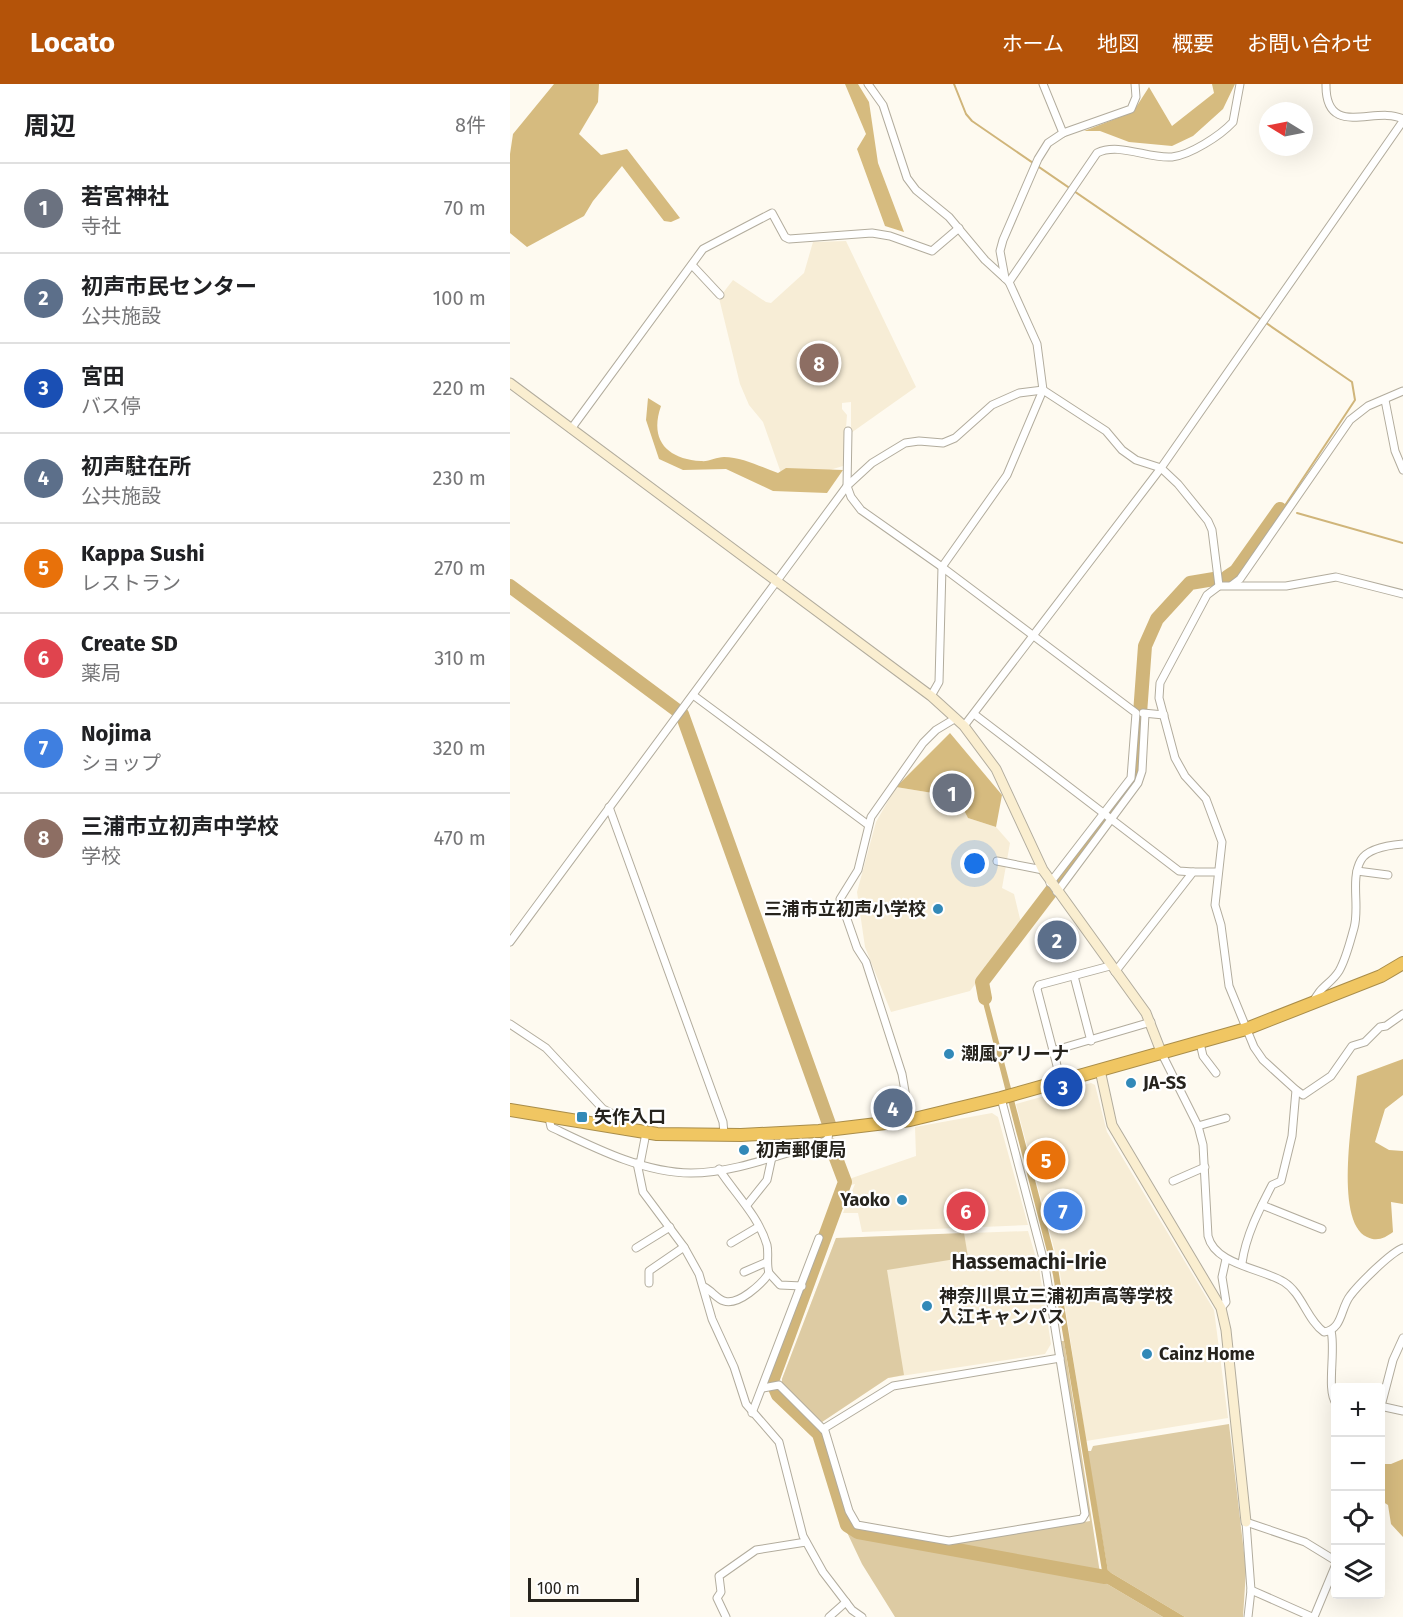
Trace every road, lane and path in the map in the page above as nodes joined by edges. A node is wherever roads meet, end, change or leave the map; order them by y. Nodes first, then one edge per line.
1 (868, 84) edge
2 (1043, 84) edge
3 (1136, 84) edge
4 (1240, 84) edge
5 (1326, 84) edge
6 (1403, 120) edge
7 (1063, 133) junction
8 (959, 228) junction
9 (692, 265) junction
10 (1007, 280) junction
11 (720, 295) dead end
12 (510, 383) edge
13 (1043, 390) junction
14 (1403, 391) edge
15 (1385, 400) junction
16 (572, 429) junction
17 (848, 431) dead end
18 (1161, 468) junction
19 (1403, 470) edge
20 (847, 486) junction
21 (942, 567) junction
22 (777, 580) junction
23 (1232, 585) junction
24 (1219, 586) junction
25 (1403, 594) edge
26 (1035, 637) junction
27 (693, 696) junction
28 (931, 696) junction
29 (1141, 713) junction
30 (974, 714) junction
31 (1164, 715) junction
32 (956, 718) junction
33 (964, 726) junction
34 (609, 807) junction
35 (1108, 816) junction
36 (867, 824) junction
37 (1402, 842) edge
38 (998, 861) dead end
39 (1043, 870) junction
40 (1358, 871) junction
41 (1193, 872) junction
42 (1218, 872) junction
43 (1388, 875) dead end
44 (1053, 887) junction
45 (510, 942) edge
46 (1403, 957) edge
47 (1403, 963) edge
48 (1113, 969) junction
49 (1074, 976) junction
50 (1367, 981) junction
51 (1313, 1003) junction
52 (1403, 1014) edge
53 (1151, 1022) junction
54 (510, 1024) edge
55 (1246, 1029) junction
56 (1091, 1041) junction
57 (1200, 1043) junction
58 (1052, 1051) junction
59 (1162, 1054) junction
60 (1100, 1070) junction
61 (1215, 1073) dead end
62 (1061, 1081) junction
63 (1296, 1090) junction
64 (1002, 1098) junction
65 (510, 1110) edge
66 (549, 1118) junction
67 (1226, 1118) dead end
68 (910, 1120) junction
69 (1198, 1126) junction
70 (626, 1131) junction
71 (829, 1131) junction
72 (646, 1133) junction
73 (724, 1134) junction
74 (772, 1157) junction
75 (638, 1164) junction
76 (1205, 1167) junction
77 (719, 1169) junction
78 (1173, 1181) dead end
79 (747, 1205) junction
80 (1262, 1205) junction
81 (670, 1227) junction
82 (758, 1227) junction
83 (1322, 1229) dead end
84 (819, 1239) dead end
85 (730, 1243) dead end
86 (684, 1247) junction
87 (636, 1248) dead end
88 (1403, 1248) edge
89 (1226, 1259) junction
90 (767, 1262) junction
91 (1242, 1263) junction
92 (744, 1272) dead end
93 (769, 1274) junction
94 (649, 1283) dead end
95 (802, 1286) junction
96 (704, 1287) junction
97 (1221, 1308) junction
98 (1331, 1331) junction
99 (1403, 1338) edge
100 (1060, 1358) junction
101 (1331, 1383) edge
102 (765, 1388) junction
103 (1385, 1391) edge
104 (1385, 1407) edge
105 (1403, 1411) edge
106 (752, 1413) junction
107 (823, 1429) junction
108 (1246, 1522) junction
109 (806, 1542) junction
110 (1331, 1560) edge
111 (1331, 1573) edge
112 (1251, 1590) junction
113 (846, 1602) junction
114 (726, 1617) edge
115 (829, 1617) edge
116 (862, 1617) edge
117 (1248, 1617) edge
118 (1313, 1617) edge

1 - 8 street
2 - 7 street
3 - 7 street
4 - 10 street
5 - 6 street
6 - 18 street
7 - 10 street
8 - 9 street
8 - 10 street
9 - 11 street
9 - 16 street
10 - 13 street
12 - 16 street
13 - 18 street
13 - 20 street
13 - 21 street
14 - 15 street
15 - 19 street
15 - 23 street
16 - 22 street
17 - 20 street
18 - 24 street
18 - 26 street
20 - 21 street
20 - 22 street
21 - 26 street
21 - 28 street
22 - 27 street
22 - 28 street
23 - 24 street
23 - 25 street
24 - 31 street
26 - 29 street
26 - 30 street
27 - 34 street
27 - 36 street
28 - 32 street
29 - 31 street
29 - 35 street
30 - 33 street
30 - 35 street
31 - 42 street
32 - 33 street
32 - 36 street
33 - 39 street
34 - 45 street
34 - 73 street
35 - 41 street
35 - 44 street
35 - 44 street
36 - 68 street
37 - 40 street
38 - 39 street
39 - 44 street
40 - 43 street
40 - 51 street
41 - 42 street
41 - 48 street
42 - 55 street
44 - 48 street
46 - 50 highway
47 - 50 highway
48 - 49 street
48 - 53 street
49 - 56 street
49 - 58 street
50 - 51 highway
51 - 55 highway
52 - 63 street
53 - 56 street
53 - 59 street
54 - 70 street
55 - 57 highway
55 - 63 street
56 - 58 street
57 - 59 highway
57 - 61 street
58 - 62 street
59 - 60 highway
59 - 69 street
60 - 62 highway
60 - 97 street
62 - 64 highway
63 - 80 street
64 - 68 highway
64 - 100 street
65 - 66 highway
66 - 70 highway
66 - 75 street
67 - 69 street
68 - 71 highway
69 - 76 street
70 - 72 highway
71 - 73 highway
71 - 74 street
72 - 73 highway
72 - 75 street
74 - 77 street
74 - 79 street
75 - 77 street
75 - 81 street
76 - 78 street
76 - 89 street
77 - 79 street
79 - 82 street
80 - 83 street
80 - 91 street
81 - 86 street
81 - 87 street
82 - 85 street
82 - 90 street
84 - 95 street
86 - 94 street
86 - 96 street
88 - 98 street
89 - 91 street
89 - 97 street
90 - 92 street
90 - 93 street
91 - 98 street
93 - 95 street
93 - 96 street
95 - 102 street
96 - 106 street
97 - 108 street
98 - 101 street
99 - 103 street
100 - 107 street
100 - 107 street
102 - 106 street
102 - 107 street
104 - 105 street
106 - 109 street
108 - 110 street
108 - 112 street
109 - 113 street
109 - 114 street
111 - 118 street
112 - 117 street
112 - 118 street
113 - 115 street
113 - 116 street

